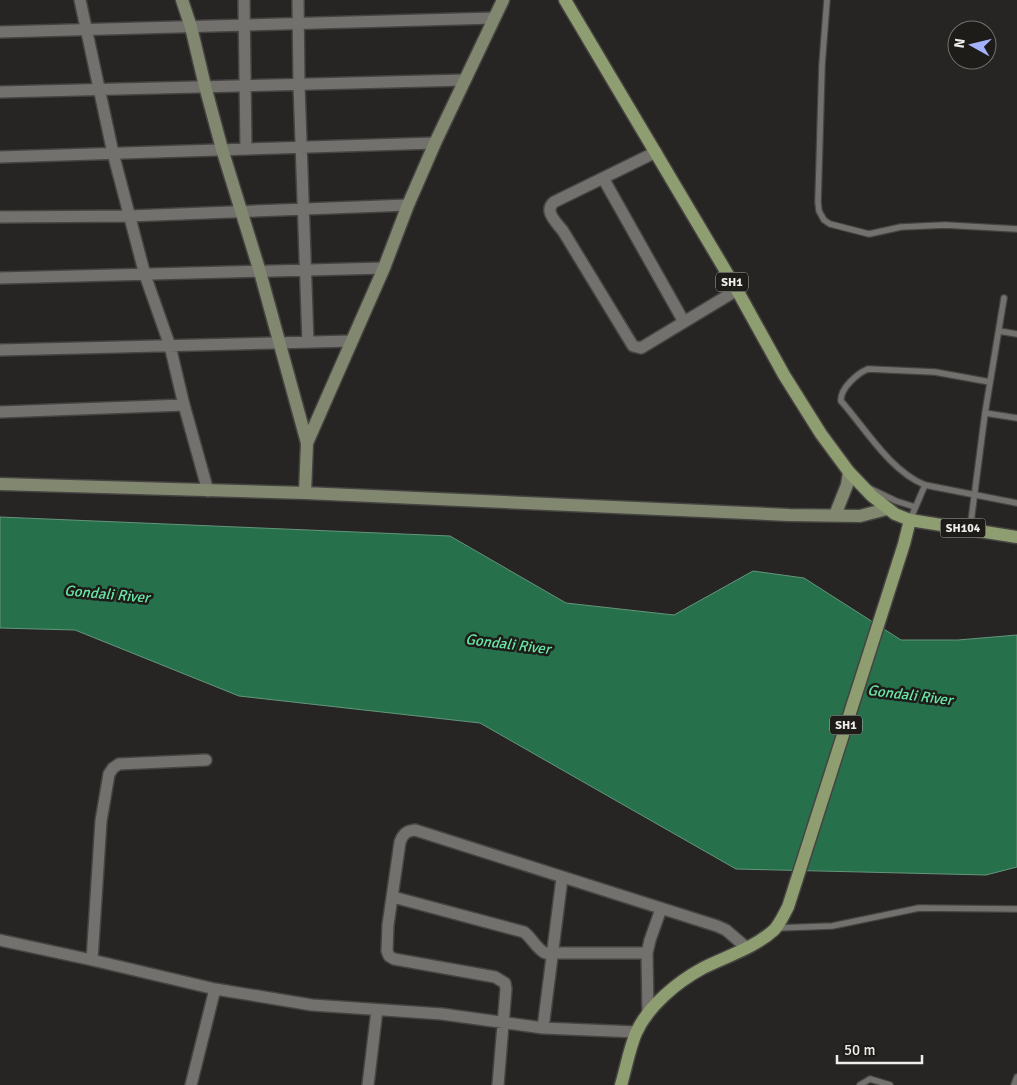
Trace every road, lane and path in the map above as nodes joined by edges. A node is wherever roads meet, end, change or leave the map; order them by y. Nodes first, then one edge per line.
1 (80, 0) edge
2 (182, 0) edge
3 (244, 0) edge
4 (298, 0) edge
5 (503, 0) edge
6 (565, 0) edge
7 (827, 0) edge
8 (494, 18) junction
9 (298, 22) junction
10 (245, 25) junction
11 (192, 27) junction
12 (87, 29) junction
13 (0, 32) edge
14 (465, 80) junction
15 (299, 85) junction
16 (205, 86) junction
17 (245, 86) junction
18 (100, 89) junction
19 (0, 92) edge
20 (435, 143) junction
21 (302, 148) junction
22 (222, 149) junction
23 (246, 149) junction
24 (656, 152) junction
25 (114, 153) junction
26 (0, 157) edge
27 (603, 178) junction
28 (408, 205) junction
29 (303, 209) junction
30 (242, 210) junction
31 (130, 216) junction
32 (0, 217) edge
33 (1017, 228) edge
34 (384, 268) junction
35 (305, 271) junction
36 (260, 272) junction
37 (145, 275) junction
38 (0, 278) edge
39 (737, 290) junction
40 (1004, 298) dead end
41 (684, 322) junction
42 (999, 331) junction
43 (1017, 334) edge
44 (352, 341) junction
45 (308, 342) junction
46 (280, 343) junction
47 (170, 346) junction
48 (0, 350) edge
49 (990, 382) junction
50 (184, 405) junction
51 (0, 412) edge
52 (985, 413) junction
53 (1017, 418) edge
54 (307, 442) junction
55 (849, 472) junction
56 (0, 484) edge
57 (925, 485) junction
58 (864, 488) junction
59 (208, 491) junction
60 (305, 493) junction
61 (974, 495) junction
62 (1017, 503) edge
63 (915, 507) junction
64 (887, 509) junction
65 (835, 515) junction
66 (910, 520) junction
67 (970, 529) junction
68 (1017, 537) edge
69 (206, 760) dead end
70 (562, 878) junction
71 (393, 897) junction
72 (661, 909) junction
73 (1017, 910) edge
74 (775, 928) junction
75 (0, 940) edge
76 (747, 948) junction
77 (647, 953) junction
78 (552, 954) junction
79 (92, 960) junction
80 (215, 989) junction
81 (377, 1010) junction
82 (648, 1014) junction
83 (503, 1022) junction
84 (543, 1028) junction
85 (636, 1032) junction
86 (1017, 1077) edge
87 (191, 1085) edge
88 (368, 1085) edge
89 (498, 1085) edge
90 (622, 1085) edge
91 (860, 1085) edge
92 (890, 1085) edge
93 (1014, 1085) edge

1 - 12 street
2 - 11 street
3 - 10 street
4 - 9 street
5 - 8 street
6 - 24 main road, SH1
7 - 33 lane
8 - 9 street
8 - 14 street
9 - 10 street
9 - 15 street
10 - 11 street
10 - 17 street
11 - 12 street
11 - 16 street
12 - 13 street
12 - 18 street
14 - 15 street
14 - 20 street
15 - 17 street
15 - 21 street
16 - 17 street
16 - 18 street
16 - 22 street
17 - 23 street
18 - 19 street
18 - 25 street
20 - 21 street
20 - 28 street
21 - 23 street
21 - 29 street
22 - 23 street
22 - 25 street
22 - 30 street
24 - 27 street
24 - 39 main road, SH1
25 - 26 street
25 - 31 street
27 - 41 street
27 - 41 street
28 - 29 street
28 - 34 street
29 - 30 street
29 - 35 street
30 - 31 street
30 - 36 street
31 - 32 street
31 - 37 street
34 - 35 street
34 - 44 street
35 - 36 street
35 - 45 street
36 - 37 street
36 - 46 street
37 - 38 street
37 - 47 street
39 - 41 street
39 - 55 main road, SH1
40 - 42 lane
42 - 43 lane
42 - 49 lane
44 - 45 street
44 - 54 street
45 - 46 street
46 - 47 street
46 - 54 street
47 - 48 street
47 - 50 street
49 - 52 lane
49 - 57 lane
50 - 51 street
50 - 59 street
52 - 53 lane
52 - 61 lane
54 - 60 street
55 - 58 main road, SH1
55 - 65 street
56 - 59 street
57 - 61 lane
57 - 63 lane
58 - 63 lane
58 - 64 main road, SH1
59 - 60 street
60 - 65 street
61 - 62 lane
61 - 67 lane
63 - 66 lane
64 - 65 street
64 - 66 main road, SH1
66 - 67 main road, SH104
66 - 74 main road, SH1
67 - 68 main road, SH104
69 - 79 street
70 - 71 street
70 - 72 street
70 - 78 street
71 - 78 street
71 - 83 street
72 - 76 street
72 - 77 street
73 - 74 lane
74 - 76 main road, SH1
75 - 79 street
76 - 82 main road, SH1
77 - 78 street
77 - 82 street
78 - 84 street
79 - 80 street
80 - 81 street
80 - 87 street
81 - 83 street
81 - 88 street
82 - 85 main road, SH1
83 - 84 street
83 - 89 street
84 - 85 street
85 - 90 main road, SH1
86 - 93 lane
91 - 92 lane

